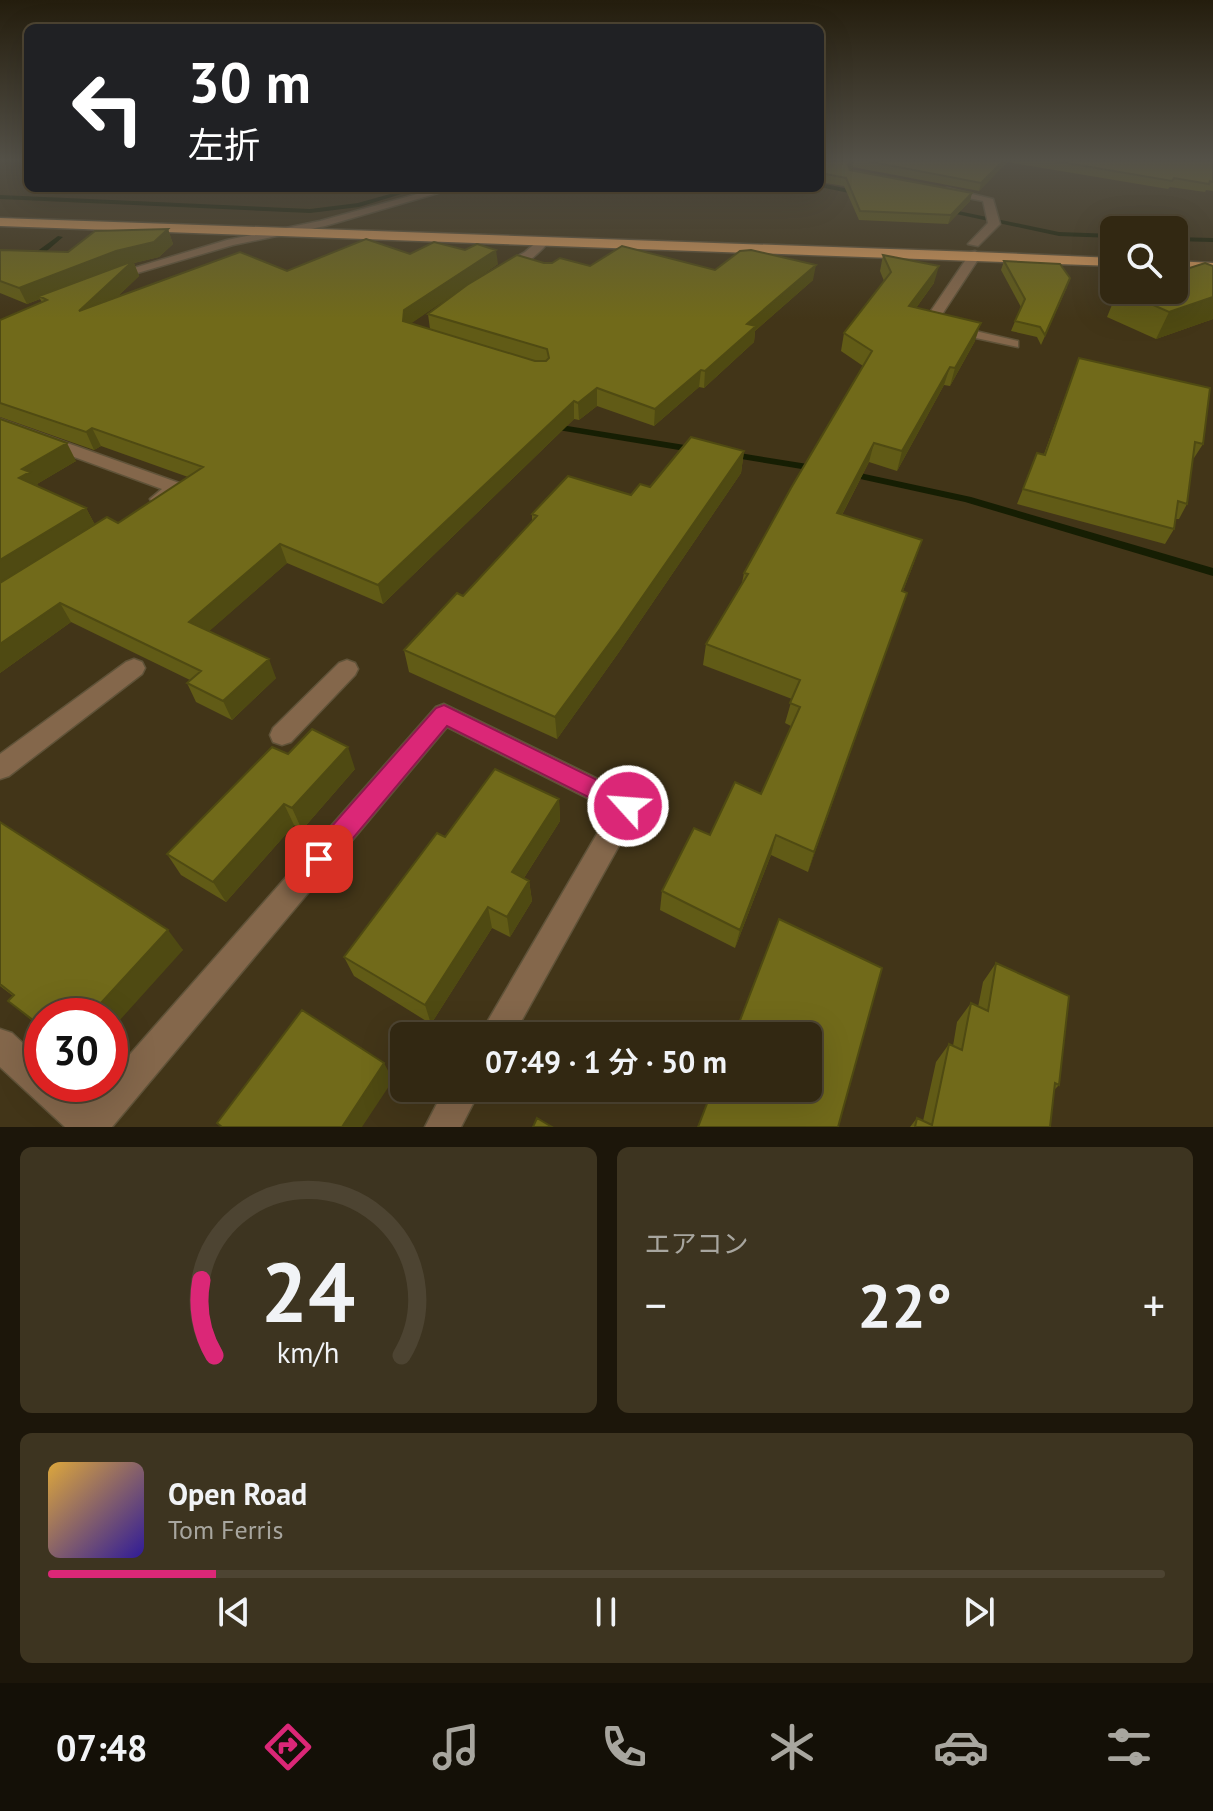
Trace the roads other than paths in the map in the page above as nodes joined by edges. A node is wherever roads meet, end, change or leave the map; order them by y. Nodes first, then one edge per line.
1 (82, 214) edge
2 (358, 214) edge
3 (992, 214) edge
4 (0, 222) edge
5 (321, 224) junction
6 (277, 234) junction
7 (542, 243) junction
8 (975, 249) junction
9 (1100, 249) edge
10 (1188, 252) edge
11 (1213, 253) edge
12 (1100, 261) edge
13 (1188, 266) edge
14 (1213, 267) edge
15 (489, 279) edge
16 (97, 283) edge
17 (1013, 344) dead end
18 (0, 424) edge
19 (139, 512) edge
20 (134, 668) dead end
21 (347, 669) dead end
22 (282, 735) dead end
23 (0, 768) edge
24 (503, 1022) edge
25 (0, 1045) edge
26 (24, 1066) edge
27 (64, 1102) edge
28 (456, 1102) edge
29 (90, 1126) edge
30 (442, 1127) edge

1 - 5 highway
2 - 5 street
3 - 8 street
4 - 6 highway
5 - 6 street
5 - 8 highway
6 - 7 highway
6 - 16 street
7 - 8 highway
7 - 15 street
8 - 9 highway
8 - 12 highway
8 - 17 street
10 - 11 highway
13 - 14 highway
18 - 19 street
20 - 23 street
21 - 22 street
24 - 29 street
25 - 26 street
27 - 29 street
28 - 30 street

